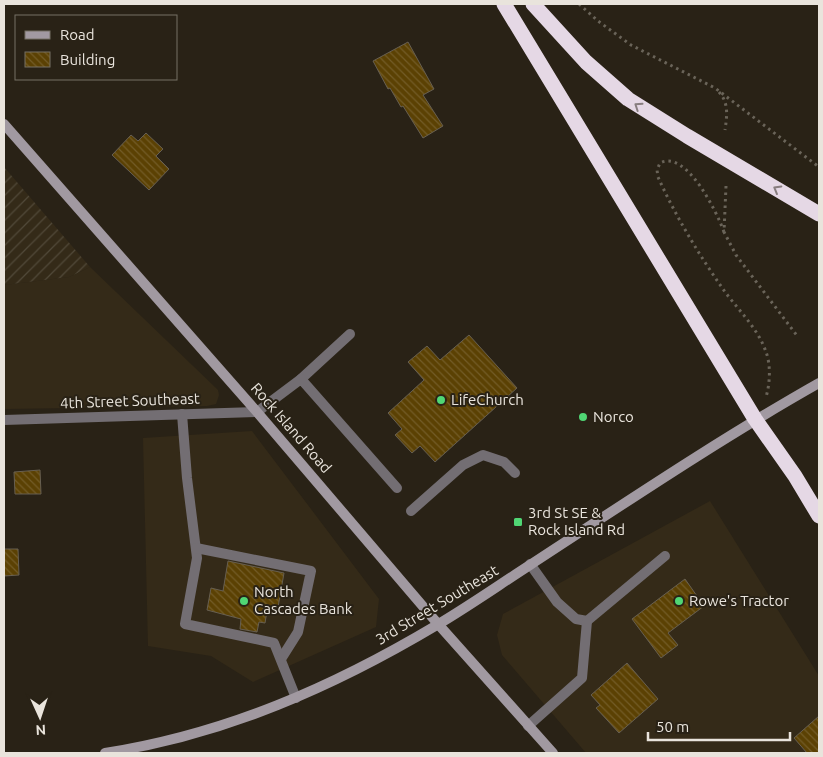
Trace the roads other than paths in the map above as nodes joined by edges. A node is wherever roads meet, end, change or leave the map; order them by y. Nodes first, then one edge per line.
1 (504, 4) edge
2 (533, 4) edge
3 (4, 124) edge
4 (819, 214) edge
5 (350, 334) dead end
6 (301, 380) junction
7 (819, 383) edge
8 (257, 412) junction
9 (182, 414) junction
10 (755, 419) junction
11 (4, 420) edge
12 (515, 473) dead end
13 (397, 488) dead end
14 (411, 511) dead end
15 (819, 516) edge
16 (196, 548) junction
17 (665, 556) dead end
18 (530, 564) junction
19 (587, 621) junction
20 (438, 624) junction
21 (281, 659) junction
22 (296, 698) junction
23 (528, 726) junction
24 (105, 753) edge
25 (553, 753) edge

1 - 10 highway
4 -> 2 highway
3 - 8 main road, Rock Island Road
5 - 6 street
6 - 8 street
6 - 13 street
7 - 10 main road, 3rd Street Southeast
8 - 9 street, 4th Street Southeast
8 - 20 main road, Rock Island Road
9 - 11 street, 4th Street Southeast
9 - 16 street
10 - 15 highway
10 - 18 main road, 3rd Street Southeast
12 - 14 street
16 - 21 street
16 - 21 street
17 - 19 street
18 - 19 street
18 - 20 main road, 3rd Street Southeast
19 - 23 street
20 - 22 main road, 3rd Street Southeast
20 - 23 main road, Rock Island Road
21 - 22 street
22 - 24 main road, 3rd Street Southeast
23 - 25 main road, Rock Island Road

